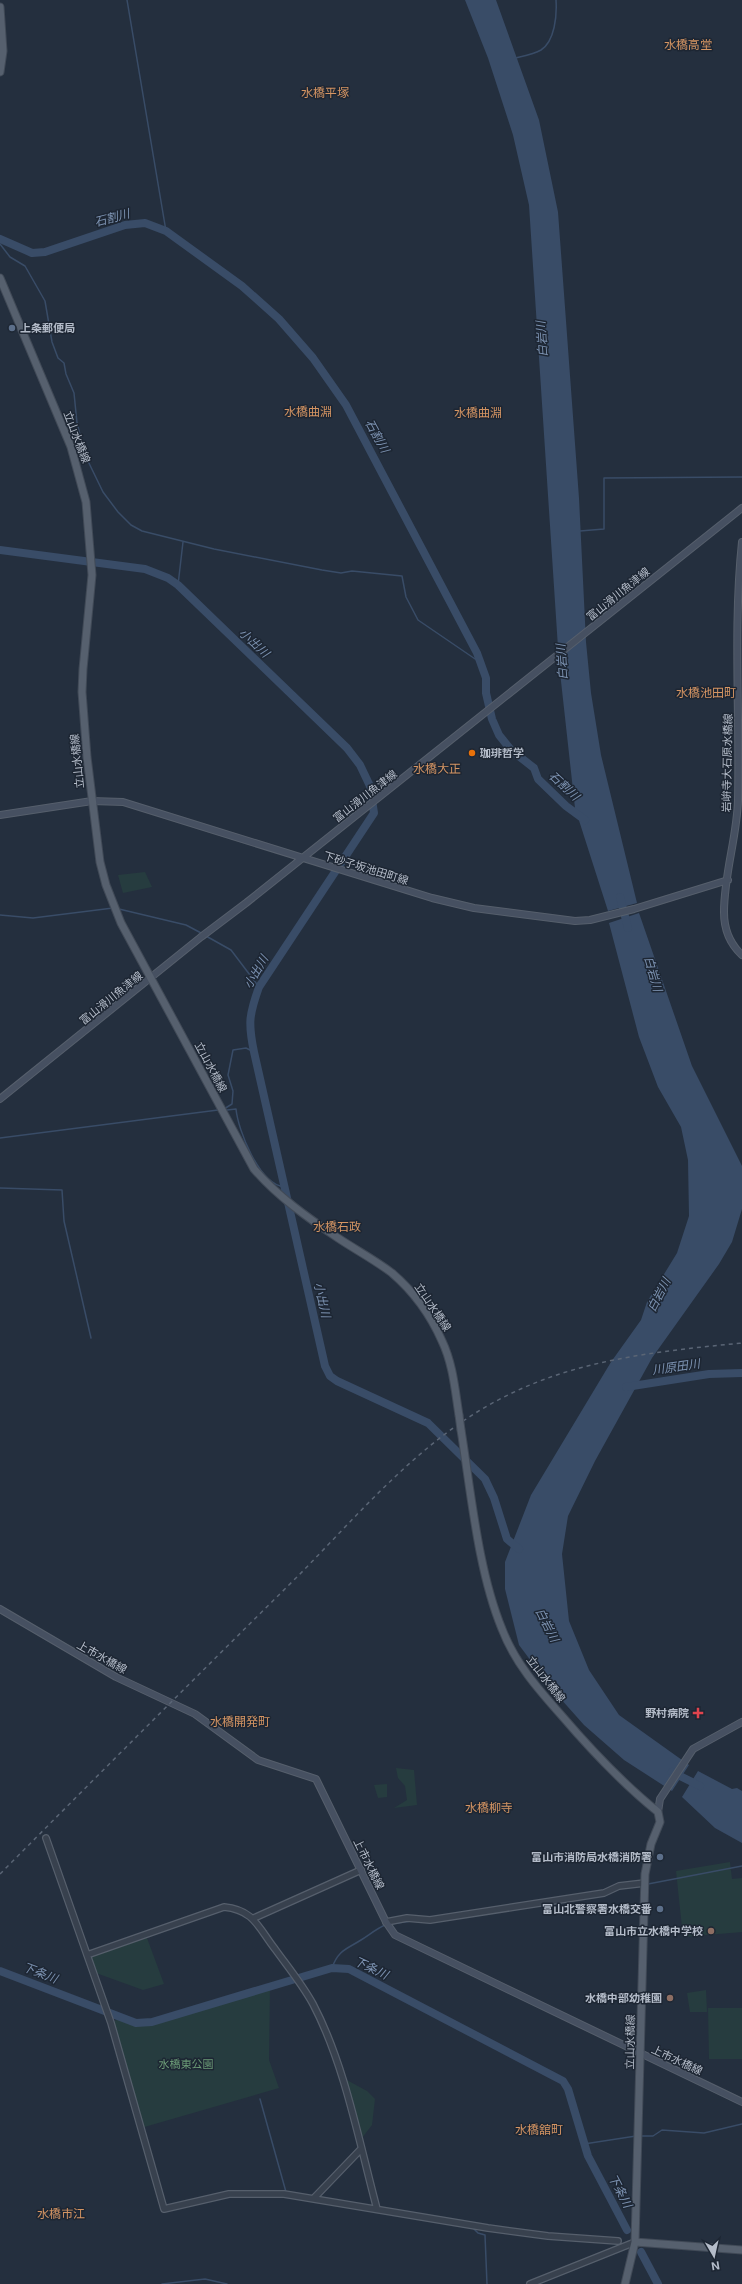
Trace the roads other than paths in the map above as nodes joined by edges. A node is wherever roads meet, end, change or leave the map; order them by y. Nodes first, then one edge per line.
1 (0, 7) edge
2 (0, 72) edge
3 (0, 278) edge
4 (742, 508) edge
5 (742, 542) edge
6 (92, 801) junction
7 (0, 815) edge
8 (302, 858) junction
9 (728, 880) junction
10 (742, 955) edge
11 (151, 979) junction
12 (0, 1099) edge
13 (0, 1609) edge
14 (742, 1722) edge
15 (658, 1812) junction
16 (46, 1838) dead end
17 (361, 1870) junction
18 (645, 1883) junction
19 (254, 1918) junction
20 (386, 1922) junction
21 (87, 1955) junction
22 (640, 2053) junction
23 (742, 2102) edge
24 (361, 2149) junction
25 (314, 2198) junction
26 (377, 2209) junction
27 (618, 2241) dead end
28 (635, 2242) junction
29 (742, 2250) edge
30 (530, 2284) edge
31 (626, 2284) edge

1 - 2 main road
3 - 6 main road, 立山水橋線
4 - 8 main road, 富山滑川魚津線
5 - 9 main road, 岩峅寺大石原水橋線
6 - 7 main road, 下砂子坂池田町線
6 - 8 main road, 下砂子坂池田町線
6 - 11 main road, 立山水橋線
8 - 9 main road, 下砂子坂池田町線
8 - 11 main road, 富山滑川魚津線
9 - 10 main road, 岩峅寺大石原水橋線
11 - 12 main road, 富山滑川魚津線
11 - 15 main road, 立山水橋線, bridge
13 - 17 main road, 上市水橋線
14 - 15 main road
15 - 18 main road, 立山水橋線
16 - 21 street
17 - 19 street
17 - 20 main road, 上市水橋線
18 - 20 street
18 - 22 main road, 立山水橋線
19 - 21 street
19 - 24 street
20 - 22 main road, 上市水橋線
21 - 25 street
22 - 23 main road, 上市水橋線
22 - 28 main road, 立山水橋線
24 - 25 street
24 - 26 street
25 - 26 street
26 - 27 street
28 - 29 main road
28 - 30 street
28 - 31 main road, 立山水橋線

